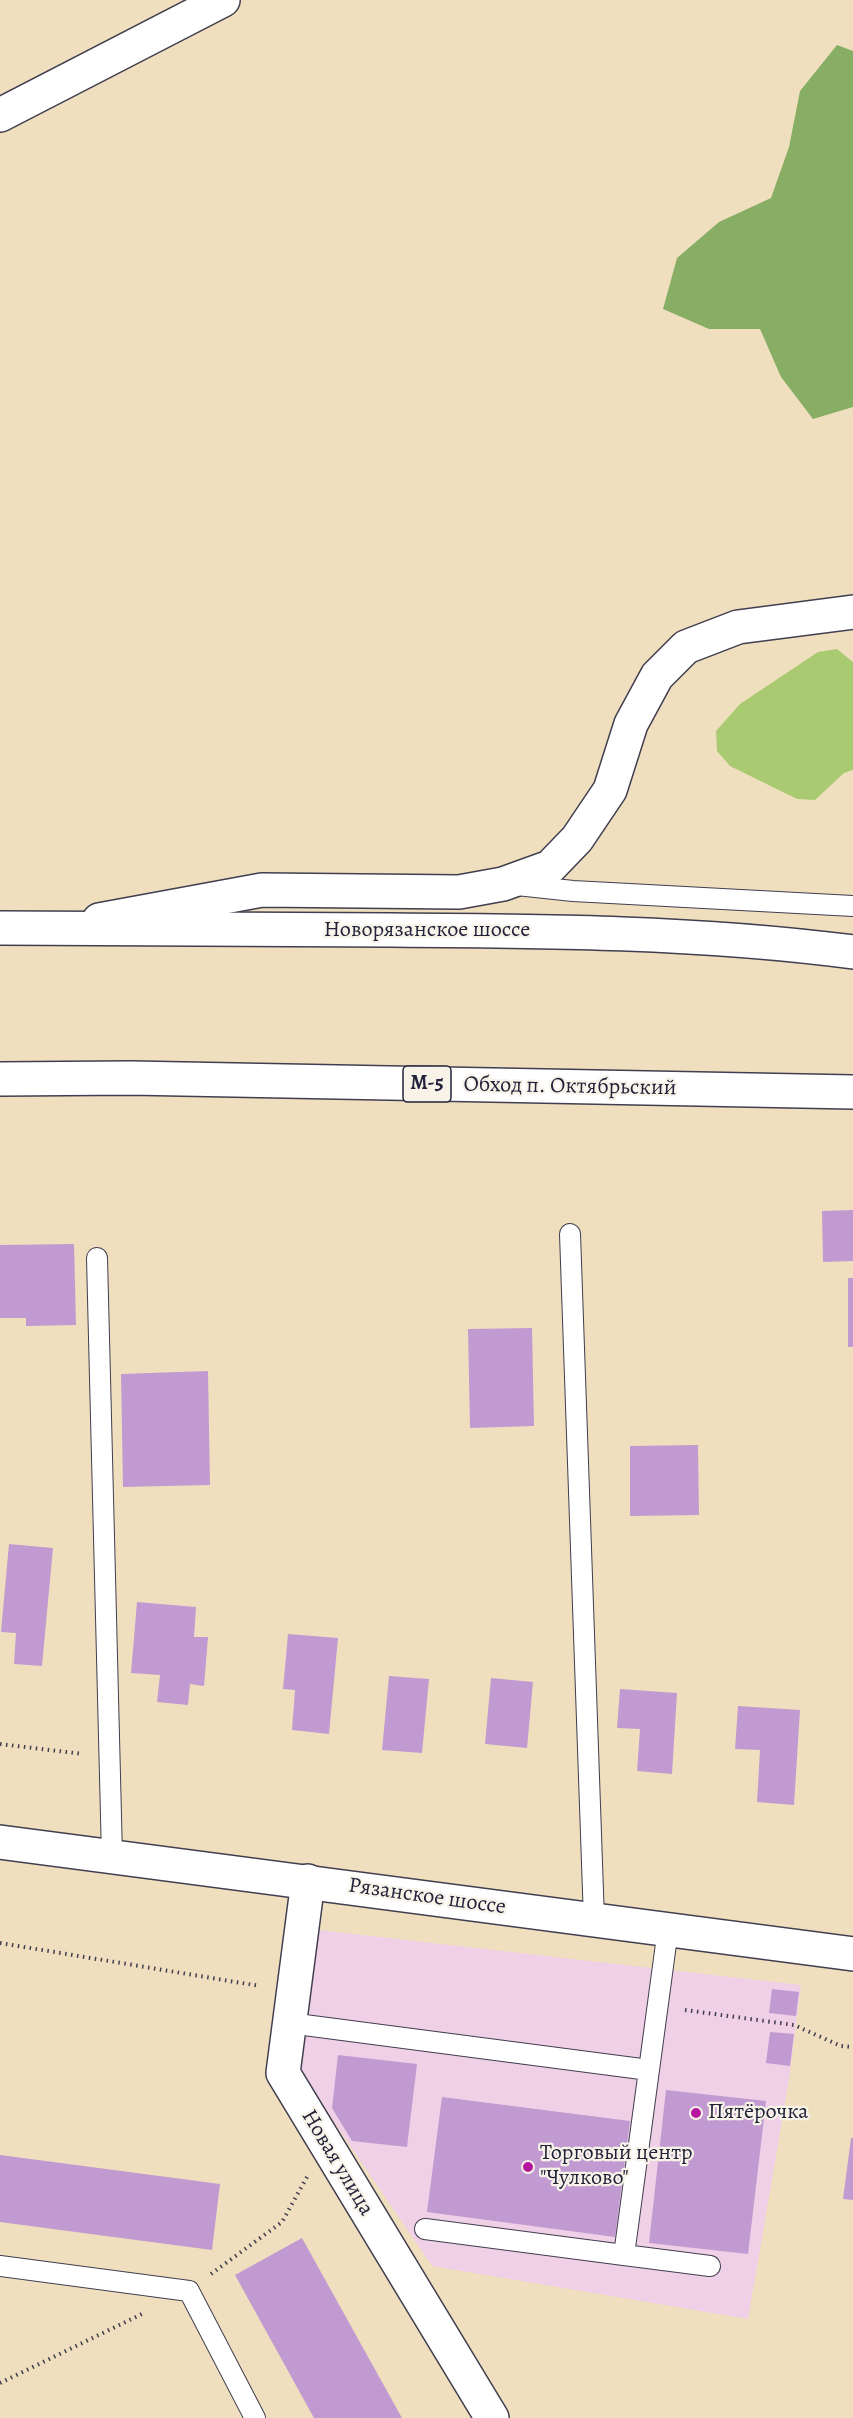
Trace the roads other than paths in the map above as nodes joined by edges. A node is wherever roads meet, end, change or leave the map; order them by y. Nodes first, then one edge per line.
1 (223, 0) edge
2 (0, 115) edge
3 (853, 612) edge
4 (503, 884) junction
5 (853, 906) edge
6 (0, 928) edge
7 (55, 928) junction
8 (853, 952) edge
9 (0, 1079) edge
10 (853, 1092) edge
11 (570, 1234) dead end
12 (97, 1258) dead end
13 (0, 1842) edge
14 (112, 1856) junction
15 (308, 1881) junction
16 (594, 1920) junction
17 (668, 1929) junction
18 (853, 1954) edge
19 (291, 2007) junction
20 (649, 2070) junction
21 (425, 2229) dead end
22 (624, 2255) junction
23 (0, 2266) edge
24 (710, 2266) dead end
25 (255, 2418) edge
26 (492, 2418) edge

1 - 2 main road
3 - 4 main road
4 - 5 lane
4 - 7 main road
6 - 7 main road, Новорязанское шоссе
7 - 8 main road, Новорязанское шоссе
9 - 10 main road, Обход п. Октябрьский / М-5
11 - 16 lane
12 - 14 lane
13 - 14 main road, Рязанское шоссе
14 - 15 main road, Рязанское шоссе
15 - 16 main road, Рязанское шоссе
15 - 19 main road, Новая улица
16 - 17 main road, Рязанское шоссе
17 - 18 main road, Рязанское шоссе
17 - 20 lane
19 - 20 lane
19 - 26 main road, Новая улица
20 - 22 lane
21 - 22 lane
22 - 24 lane
23 - 25 lane

